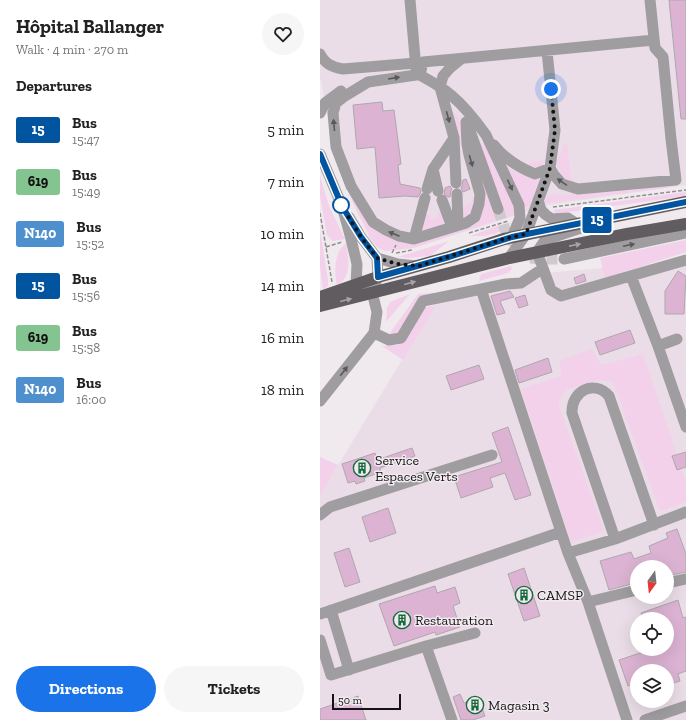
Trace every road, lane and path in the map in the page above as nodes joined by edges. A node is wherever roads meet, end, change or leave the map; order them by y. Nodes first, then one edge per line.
1 (410, 0) edge
2 (650, 0) edge
3 (654, 40) junction
4 (547, 51) junction
5 (320, 54) edge
6 (461, 59) junction
7 (416, 63) junction
8 (418, 75) junction
9 (368, 82) junction
10 (440, 87) junction
11 (451, 95) junction
12 (320, 113) edge
13 (466, 122) junction
14 (486, 135) junction
15 (454, 138) junction
16 (320, 154) edge
17 (550, 168) junction
18 (681, 179) edge
19 (686, 190) edge
20 (433, 195) junction
21 (538, 200) junction
22 (686, 202) edge
23 (342, 206) junction
24 (549, 208) dead end
25 (498, 209) tunnel mouth
26 (320, 213) edge
27 (619, 216) junction
28 (577, 224) junction
29 (686, 224) edge
30 (455, 226) junction
31 (686, 232) edge
32 (526, 234) junction
33 (512, 237) junction
34 (351, 239) junction
35 (414, 239) junction
36 (326, 247) junction
37 (537, 252) junction
38 (377, 258) junction
39 (509, 258) junction
40 (564, 259) tunnel mouth
41 (686, 260) edge
42 (419, 266) junction
43 (542, 269) junction
44 (631, 276) junction
45 (378, 277) junction
46 (356, 285) junction
47 (481, 289) junction
48 (372, 292) junction
49 (333, 293) junction
50 (320, 297) edge
51 (320, 306) edge
52 (374, 333) junction
53 (677, 339) dead end
54 (658, 346) junction
55 (320, 401) edge
56 (686, 427) edge
57 (492, 455) dead end
58 (686, 512) edge
59 (320, 515) edge
60 (654, 525) junction
61 (561, 532) junction
62 (615, 539) junction
63 (568, 553) junction
64 (686, 579) edge
65 (674, 582) edge
66 (630, 592) edge
67 (588, 602) junction
68 (331, 610) junction
69 (320, 614) edge
70 (474, 633) dead end
71 (320, 640) edge
72 (426, 646) junction
73 (349, 670) junction
74 (686, 706) edge
75 (452, 720) edge
76 (627, 720) edge
77 (645, 720) edge

1 - 7 street
2 - 3 street
3 - 4 street
3 - 18 street
4 - 6 street
4 - 17 street
5 - 7 street
6 - 8 street
6 - 10 street
7 - 8 street
9 -> 8 street
8 - 10 street
9 - 12 street
35 -> 9 street
10 - 11 street
10 -> 15 street
11 - 13 street
11 - 14 street
13 - 25 street
13 -> 30 street
14 - 17 street
14 -> 33 street
15 - 20 street
15 - 30 street
16 - 23 street
18 -> 17 street
17 - 21 street
19 - 24 path
20 - 30 street
20 - 35 street
21 - 28 street
21 - 32 street
22 - 27 main road
23 - 34 street
23 - 38 street
26 - 36 path
27 - 28 main road
27 - 37 street
28 - 32 main road
37 -> 29 main road
30 - 35 street
40 -> 31 street
32 - 33 main road
32 - 39 street
33 - 42 main road
34 - 36 path
34 - 46 street
36 - 49 path
37 - 39 main road
37 - 43 street
38 - 42 street
38 - 45 street
48 -> 39 main road
41 - 44 street
42 - 45 main road
43 - 44 street
43 - 47 street
44 - 54 street
45 - 46 main road
45 - 48 street
46 - 48 street
46 - 49 main road
47 - 52 street
47 - 61 street
51 -> 48 main road
48 - 52 street
49 - 50 main road
55 -> 52 street
53 - 54 street
54 - 56 street
57 - 59 street
58 - 60 street
60 - 62 street
60 - 62 street
61 - 63 street
61 - 68 street
62 - 63 street
63 - 67 street
64 - 65 street
66 - 67 street
67 - 76 street
68 - 69 street
68 - 73 street
70 - 72 street
71 - 73 street
72 - 73 street
72 - 75 street
74 - 77 street

